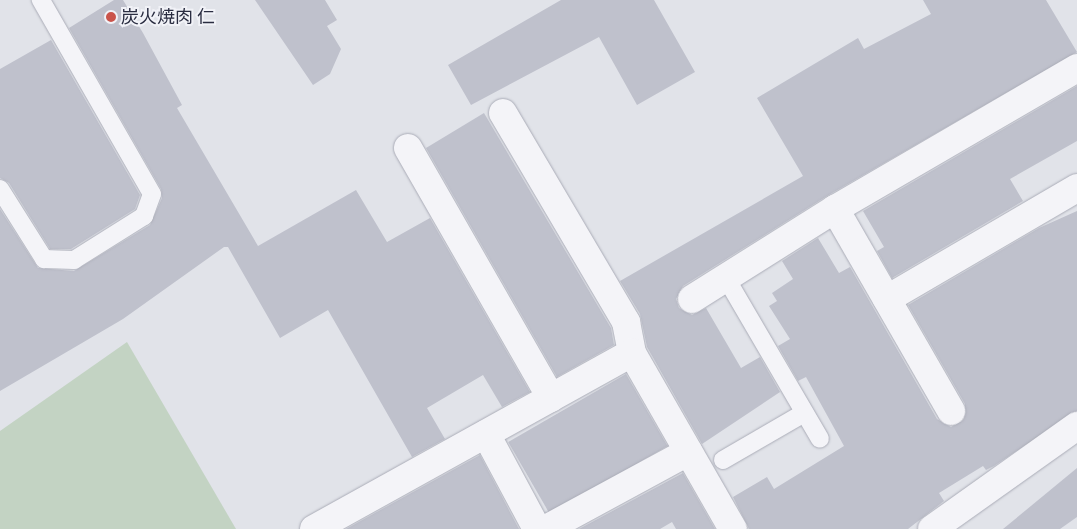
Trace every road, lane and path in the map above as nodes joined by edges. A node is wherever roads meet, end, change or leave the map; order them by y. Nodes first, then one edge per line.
1 (41, 0) edge
2 (1077, 68) edge
3 (503, 113) dead end
4 (408, 148) dead end
5 (1077, 188) edge
6 (0, 189) edge
7 (835, 209) junction
8 (726, 278) junction
9 (692, 299) dead end
10 (887, 299) junction
11 (632, 353) junction
12 (551, 398) junction
13 (951, 411) dead end
14 (804, 413) junction
15 (1077, 426) edge
16 (486, 434) junction
17 (820, 439) dead end
18 (688, 452) junction
19 (723, 460) dead end
20 (314, 529) edge
21 (537, 529) edge
22 (546, 529) edge
23 (733, 529) edge
24 (932, 529) edge

1 - 6 lane
2 - 7 street
3 - 11 street
4 - 12 street
5 - 10 street
7 - 8 street
7 - 10 street
8 - 9 street
8 - 14 lane
10 - 13 street
11 - 12 street
11 - 18 street
12 - 16 street
14 - 17 lane
14 - 19 lane
15 - 24 street
16 - 20 street
16 - 21 street
18 - 22 street
18 - 23 street

